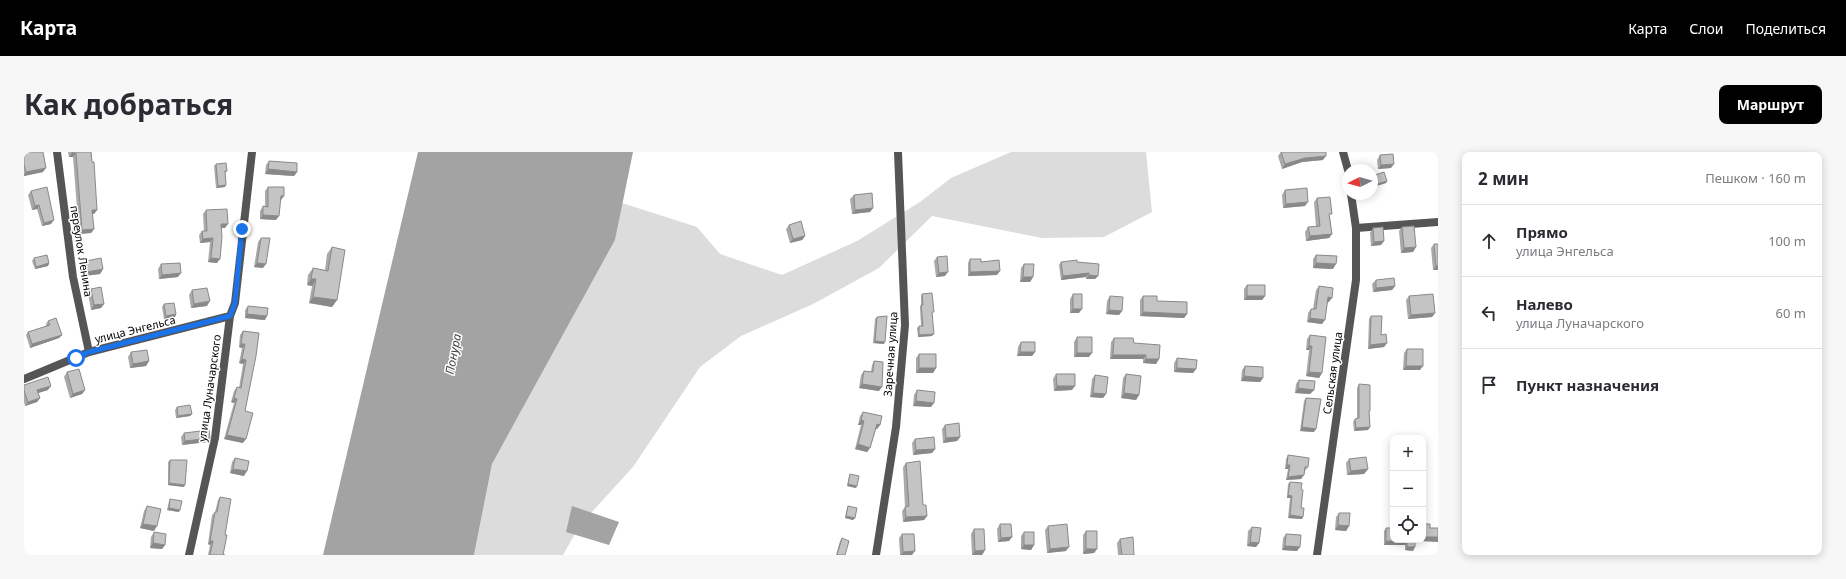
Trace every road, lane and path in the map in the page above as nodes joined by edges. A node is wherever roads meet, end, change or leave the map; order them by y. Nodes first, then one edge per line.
1 (57, 152) edge
2 (252, 152) edge
3 (898, 152) edge
4 (1343, 152) edge
5 (1346, 164) edge
6 (1353, 200) edge
7 (1438, 222) edge
8 (1356, 228) junction
9 (230, 316) junction
10 (89, 352) junction
11 (24, 378) edge
12 (188, 555) edge
13 (876, 555) edge
14 (1317, 555) edge

1 - 10 street, переулок Ленина
2 - 9 street, улица Луначарского
3 - 13 street, Заречная улица
4 - 5 street
6 - 8 street, Сельская улица
7 - 8 street
8 - 14 street, Сельская улица
9 - 10 street, улица Энгельса
9 - 12 street, улица Луначарского
10 - 11 street, улица Энгельса

